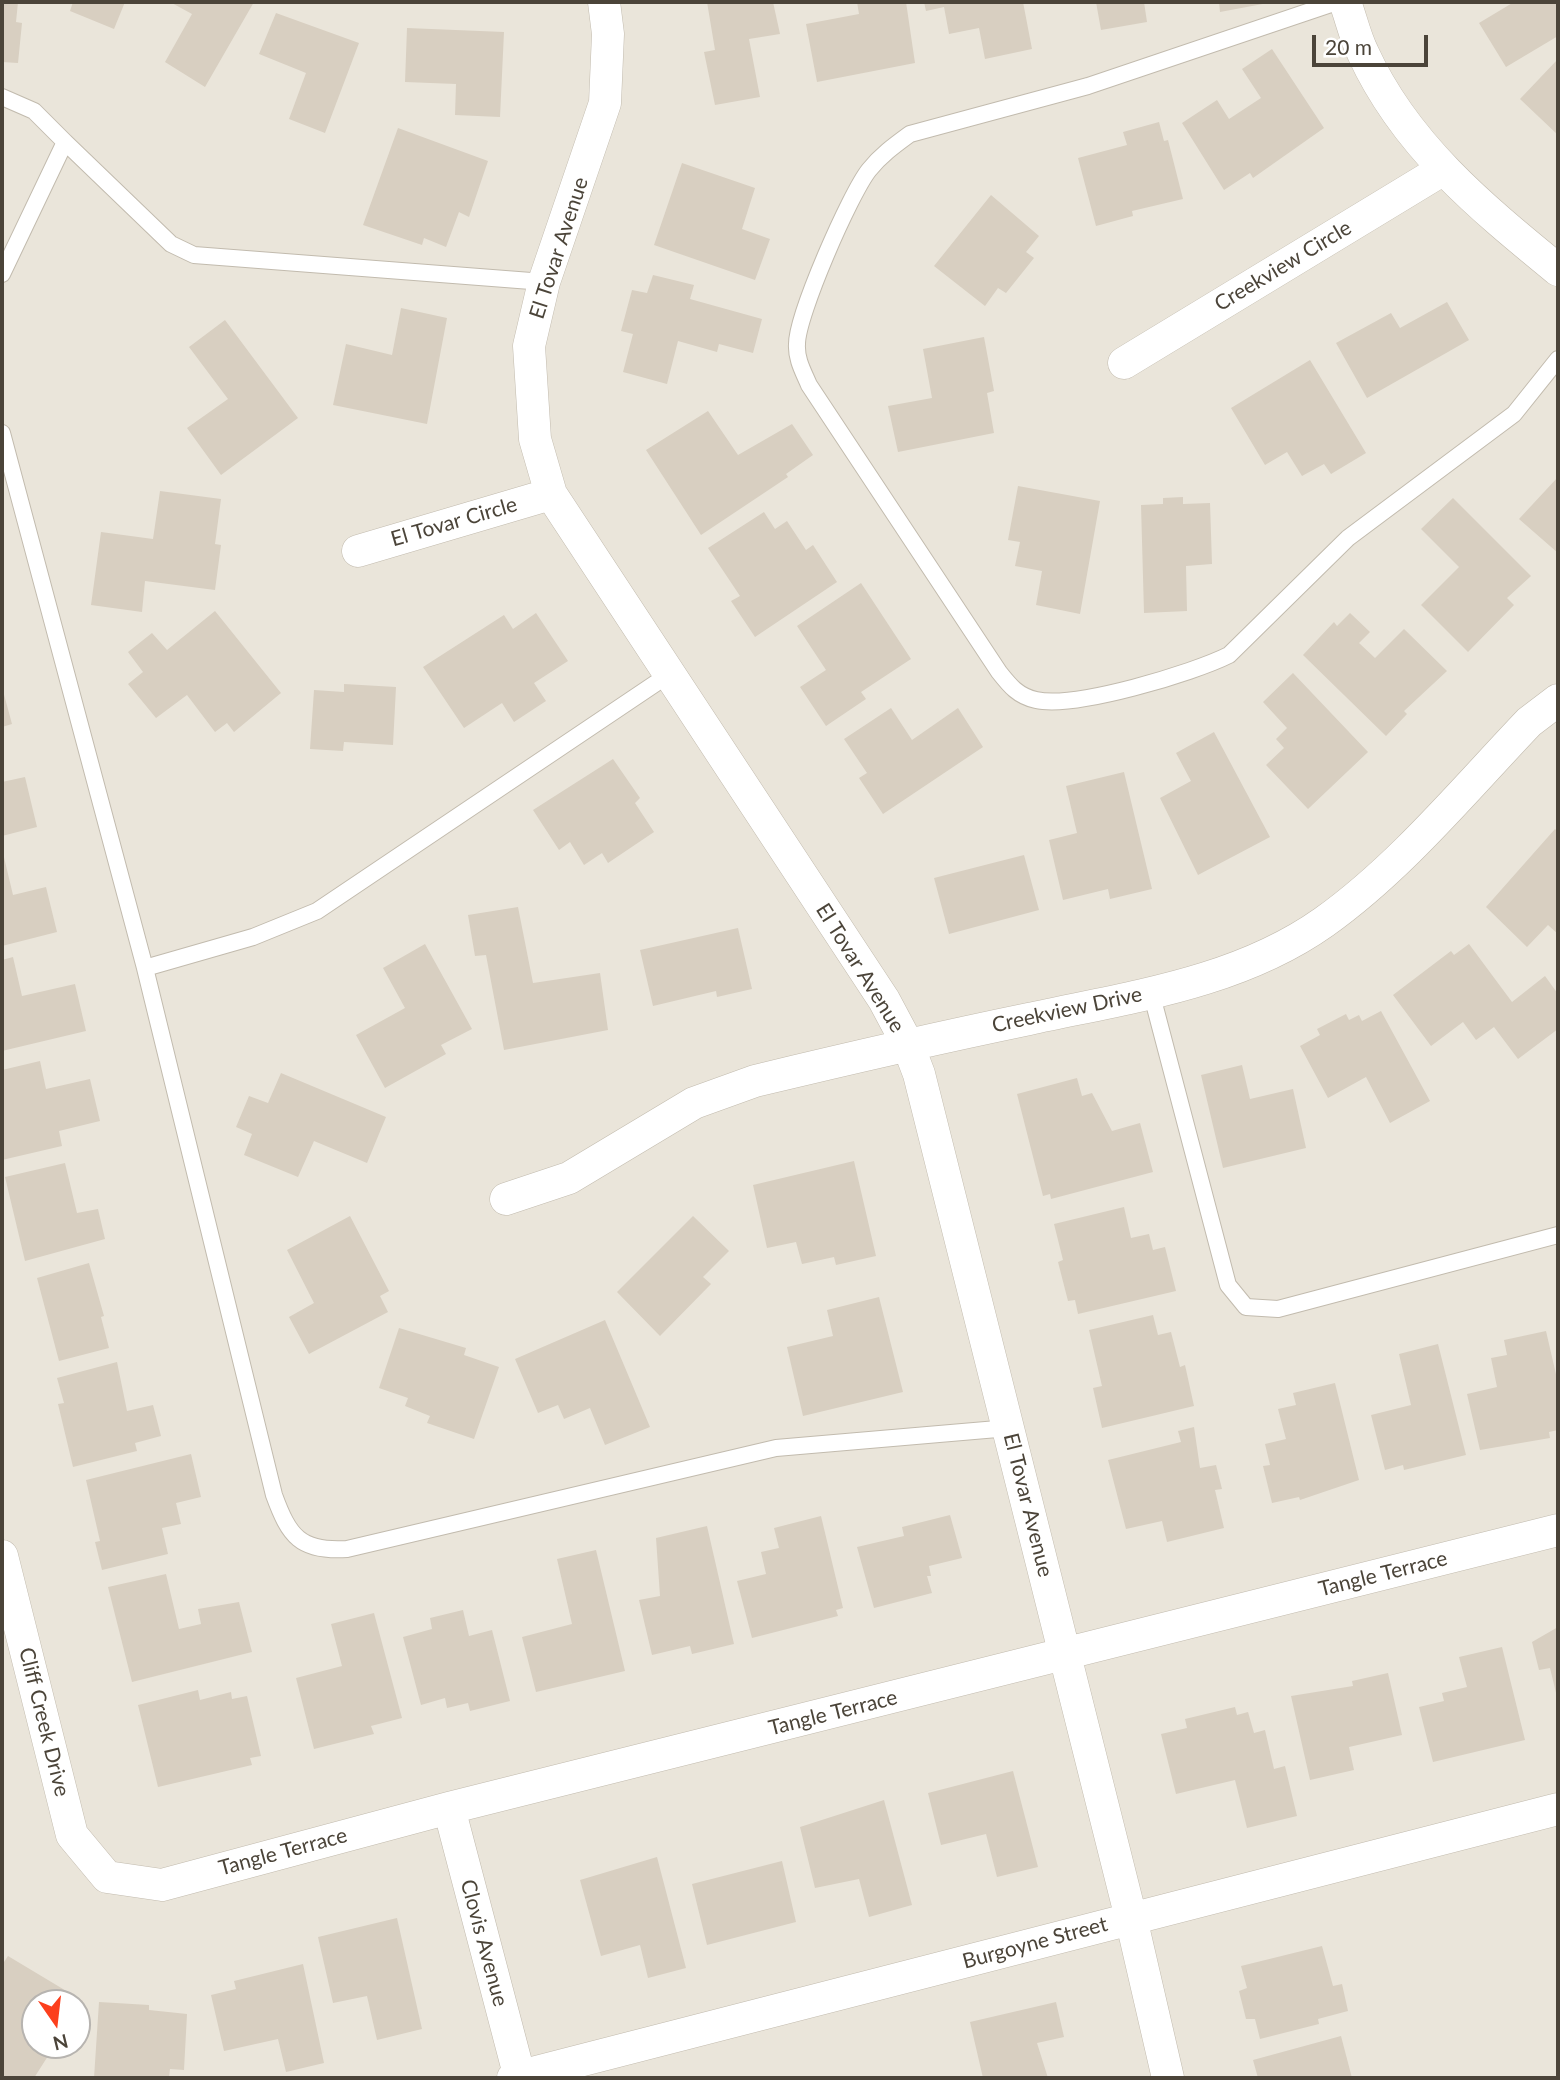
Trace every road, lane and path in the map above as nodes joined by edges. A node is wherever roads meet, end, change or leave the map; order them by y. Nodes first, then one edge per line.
1 (604, 2) edge
2 (1336, 2) edge
3 (1345, 2) edge
4 (2, 97) edge
5 (65, 142) junction
6 (1442, 170) junction
7 (1558, 270) edge
8 (2, 274) edge
9 (544, 282) junction
10 (1558, 359) edge
11 (1124, 363) dead end
12 (2, 433) edge
13 (551, 494) junction
14 (358, 551) dead end
15 (668, 675) junction
16 (1558, 700) edge
17 (145, 968) junction
18 (1151, 992) junction
19 (908, 1045) junction
20 (506, 1199) dead end
21 (1558, 1235) edge
22 (1009, 1428) junction
23 (1558, 1530) edge
24 (2, 1556) edge
25 (1065, 1656) junction
26 (449, 1808) junction
27 (1558, 1809) edge
28 (107, 1877) joint
29 (1131, 1918) junction
30 (518, 2078) edge
31 (1168, 2078) edge

1 - 9 street, El Tovar Avenue
2 - 10 lane
3 - 6 street
4 - 5 lane
5 - 8 lane
5 - 9 lane
6 - 7 street
6 - 11 street, Creekview Circle
9 - 13 street, El Tovar Avenue
12 - 17 lane
13 - 14 street, El Tovar Circle
13 - 15 street, El Tovar Avenue
15 - 17 lane
15 - 19 street, El Tovar Avenue
16 - 18 street, Creekview Drive
17 - 22 lane
18 - 19 street, Creekview Drive
18 - 21 lane
19 - 20 street, Creekview Drive
19 - 22 street, El Tovar Avenue
22 - 25 street, El Tovar Avenue
23 - 25 street, Tangle Terrace
24 - 28 street, Cliff Creek Drive
25 - 26 street, Tangle Terrace
25 - 29 street, El Tovar Avenue
26 - 28 street, Tangle Terrace
26 - 30 street, Clovis Avenue
27 - 29 street, Burgoyne Street
29 - 30 street, Burgoyne Street
29 - 31 street, El Tovar Avenue

